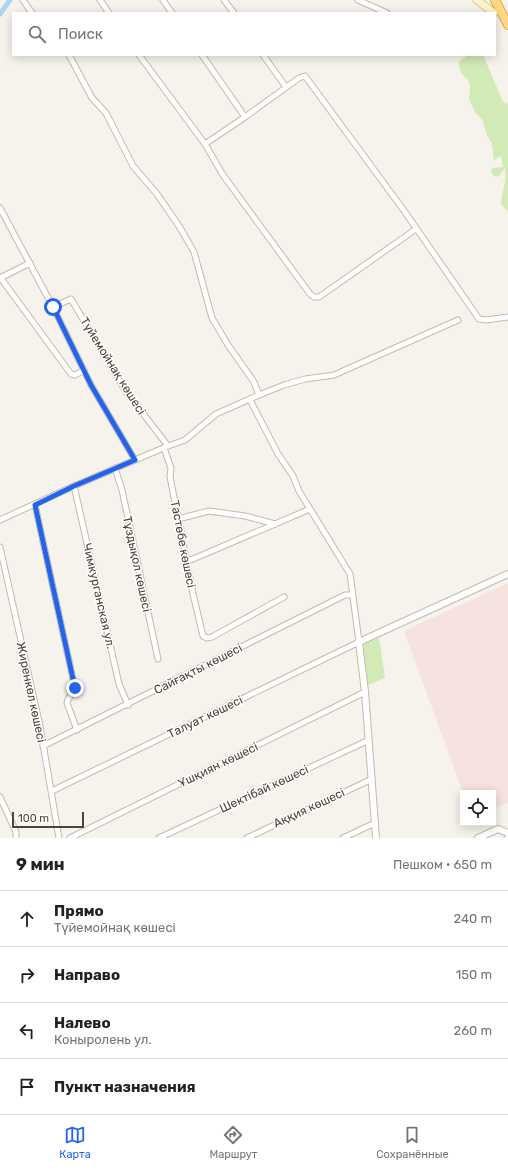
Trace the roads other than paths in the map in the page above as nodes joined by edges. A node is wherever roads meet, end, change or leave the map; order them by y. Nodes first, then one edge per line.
1 (24, 0) edge
2 (100, 0) edge
3 (163, 0) edge
4 (224, 0) edge
5 (358, 0) edge
6 (477, 0) edge
7 (495, 0) edge
8 (31, 12) edge
9 (108, 12) edge
10 (171, 12) edge
11 (233, 12) edge
12 (385, 12) edge
13 (494, 12) edge
14 (496, 14) edge
15 (507, 24) edge
16 (70, 56) edge
17 (140, 56) edge
18 (203, 56) edge
19 (265, 56) edge
20 (286, 87) junction
21 (245, 117) junction
22 (204, 144) junction
23 (0, 208) edge
24 (416, 229) junction
25 (30, 263) junction
26 (0, 277) edge
27 (53, 307) junction
28 (508, 317) edge
29 (458, 320) dead end
30 (84, 370) junction
31 (259, 395) junction
32 (250, 400) junction
33 (166, 447) junction
34 (135, 460) junction
35 (115, 468) junction
36 (74, 486) junction
37 (35, 505) junction
38 (310, 509) junction
39 (178, 519) junction
40 (0, 520) edge
41 (276, 524) junction
42 (0, 547) edge
43 (186, 562) junction
44 (508, 574) edge
45 (352, 595) junction
46 (284, 597) dead end
47 (359, 642) junction
48 (158, 659) dead end
49 (365, 692) junction
50 (128, 705) junction
51 (77, 730) junction
52 (369, 740) junction
53 (43, 746) junction
54 (372, 779) junction
55 (52, 791) junction
56 (0, 797) edge
57 (375, 823) junction
58 (508, 833) edge
59 (16, 838) edge
60 (60, 838) edge
61 (70, 838) edge
62 (159, 838) edge
63 (246, 838) edge
64 (343, 838) edge
65 (376, 838) edge
66 (478, 838) edge

1 - 8 street
2 - 9 street
3 - 10 street
4 - 11 street
5 - 12 street
6 - 13 main road
7 - 15 highway
14 - 15 main road
16 - 31 street
17 - 22 street
18 - 21 street
19 - 20 street
20 - 21 street
20 - 24 street
21 - 22 street
22 - 24 street
23 - 25 street, Түйемойнақ көшесі
24 - 28 street
25 - 26 street
25 - 27 street, Түйемойнақ көшесі
26 - 30 street
27 - 30 street, Түйемойнақ көшесі
27 - 33 street, Түйемойнақ көшесі
29 - 31 street
30 - 34 street, Түйемойнақ көшесі
31 - 32 street
32 - 33 street
32 - 38 street
33 - 34 street
33 - 39 street, Тастөбе көшесі
34 - 35 street
35 - 36 street
35 - 48 street, Тұздықол көшесі
36 - 37 street
36 - 50 street, Чимкурганская ул.
37 - 40 street
37 - 51 street
38 - 41 street
38 - 45 street
39 - 41 street
39 - 43 street, Тастөбе көшесі
41 - 43 street
42 - 53 street, Жиренкөл көшесі
43 - 46 street, Тастөбе көшесі
44 - 47 street
45 - 47 street
45 - 50 street, Сайғақты көшесі
47 - 49 street
47 - 55 street, Талуат көшесі
49 - 52 street
49 - 61 street, Ұшқиян көшесі
50 - 51 street, Сайғақты көшесі
51 - 53 street, Сайғақты көшесі
52 - 54 street
52 - 62 street, Шектібай көшесі
53 - 55 street, Жиренкөл көшесі
54 - 57 street
54 - 63 street, Аққия көшесі
55 - 60 street, Жиренкөл көшесі
56 - 59 street
57 - 64 street
57 - 65 street
58 - 66 street

